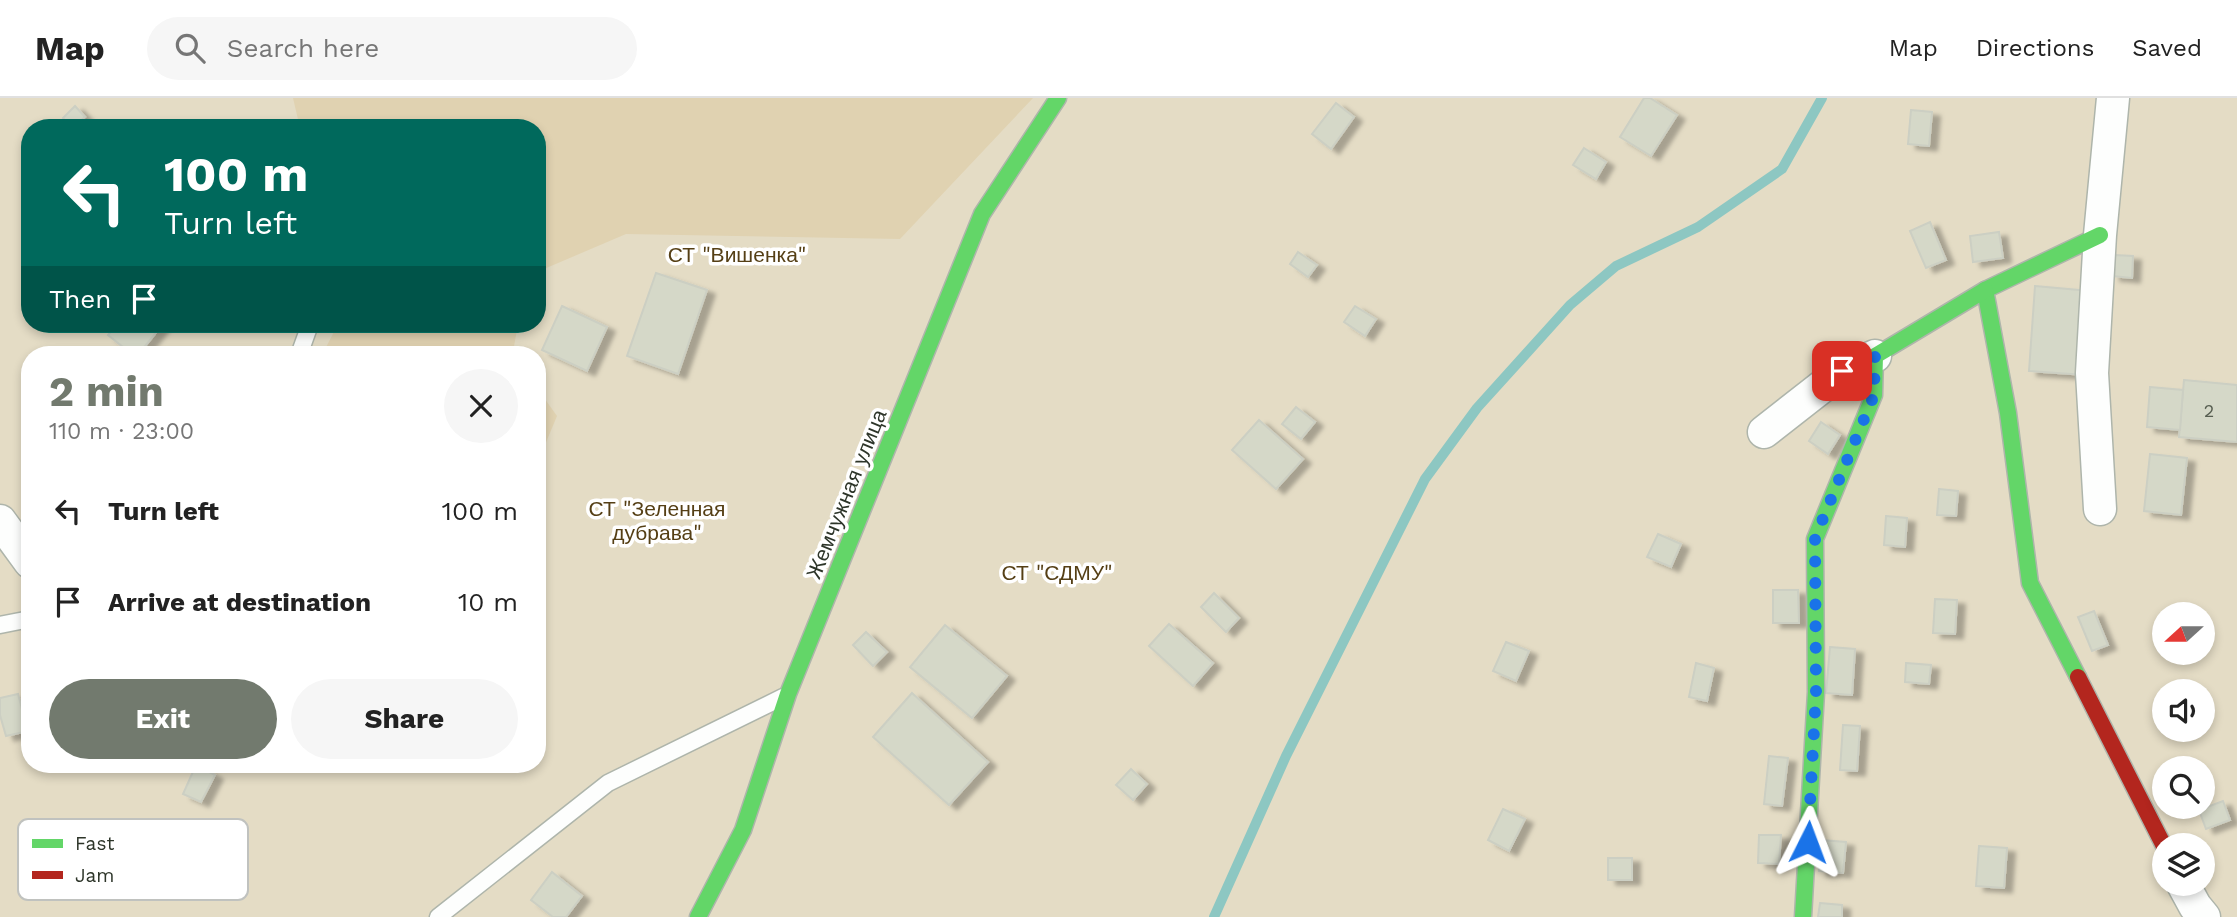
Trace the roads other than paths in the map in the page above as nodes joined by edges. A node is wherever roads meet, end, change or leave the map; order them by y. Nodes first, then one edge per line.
1 (1058, 98) edge
2 (2113, 98) edge
3 (2100, 235) junction
4 (1985, 290) junction
5 (1875, 356) junction
6 (1764, 432) dead end
7 (2099, 509) dead end
8 (0, 521) edge
9 (21, 550) edge
10 (21, 621) edge
11 (0, 625) edge
12 (788, 694) junction
13 (2157, 833) edge
14 (2190, 896) edge
15 (438, 917) edge
16 (698, 917) edge
17 (1803, 917) edge
18 (2204, 917) edge

1 - 12 street, Жемчужная улица
2 - 3 street
3 - 4 street
3 - 7 street
4 - 5 street
4 - 13 street
5 - 6 street
5 - 17 street
8 - 9 street
10 - 11 lane
12 - 15 lane
12 - 16 street, Жемчужная улица
14 - 18 street

